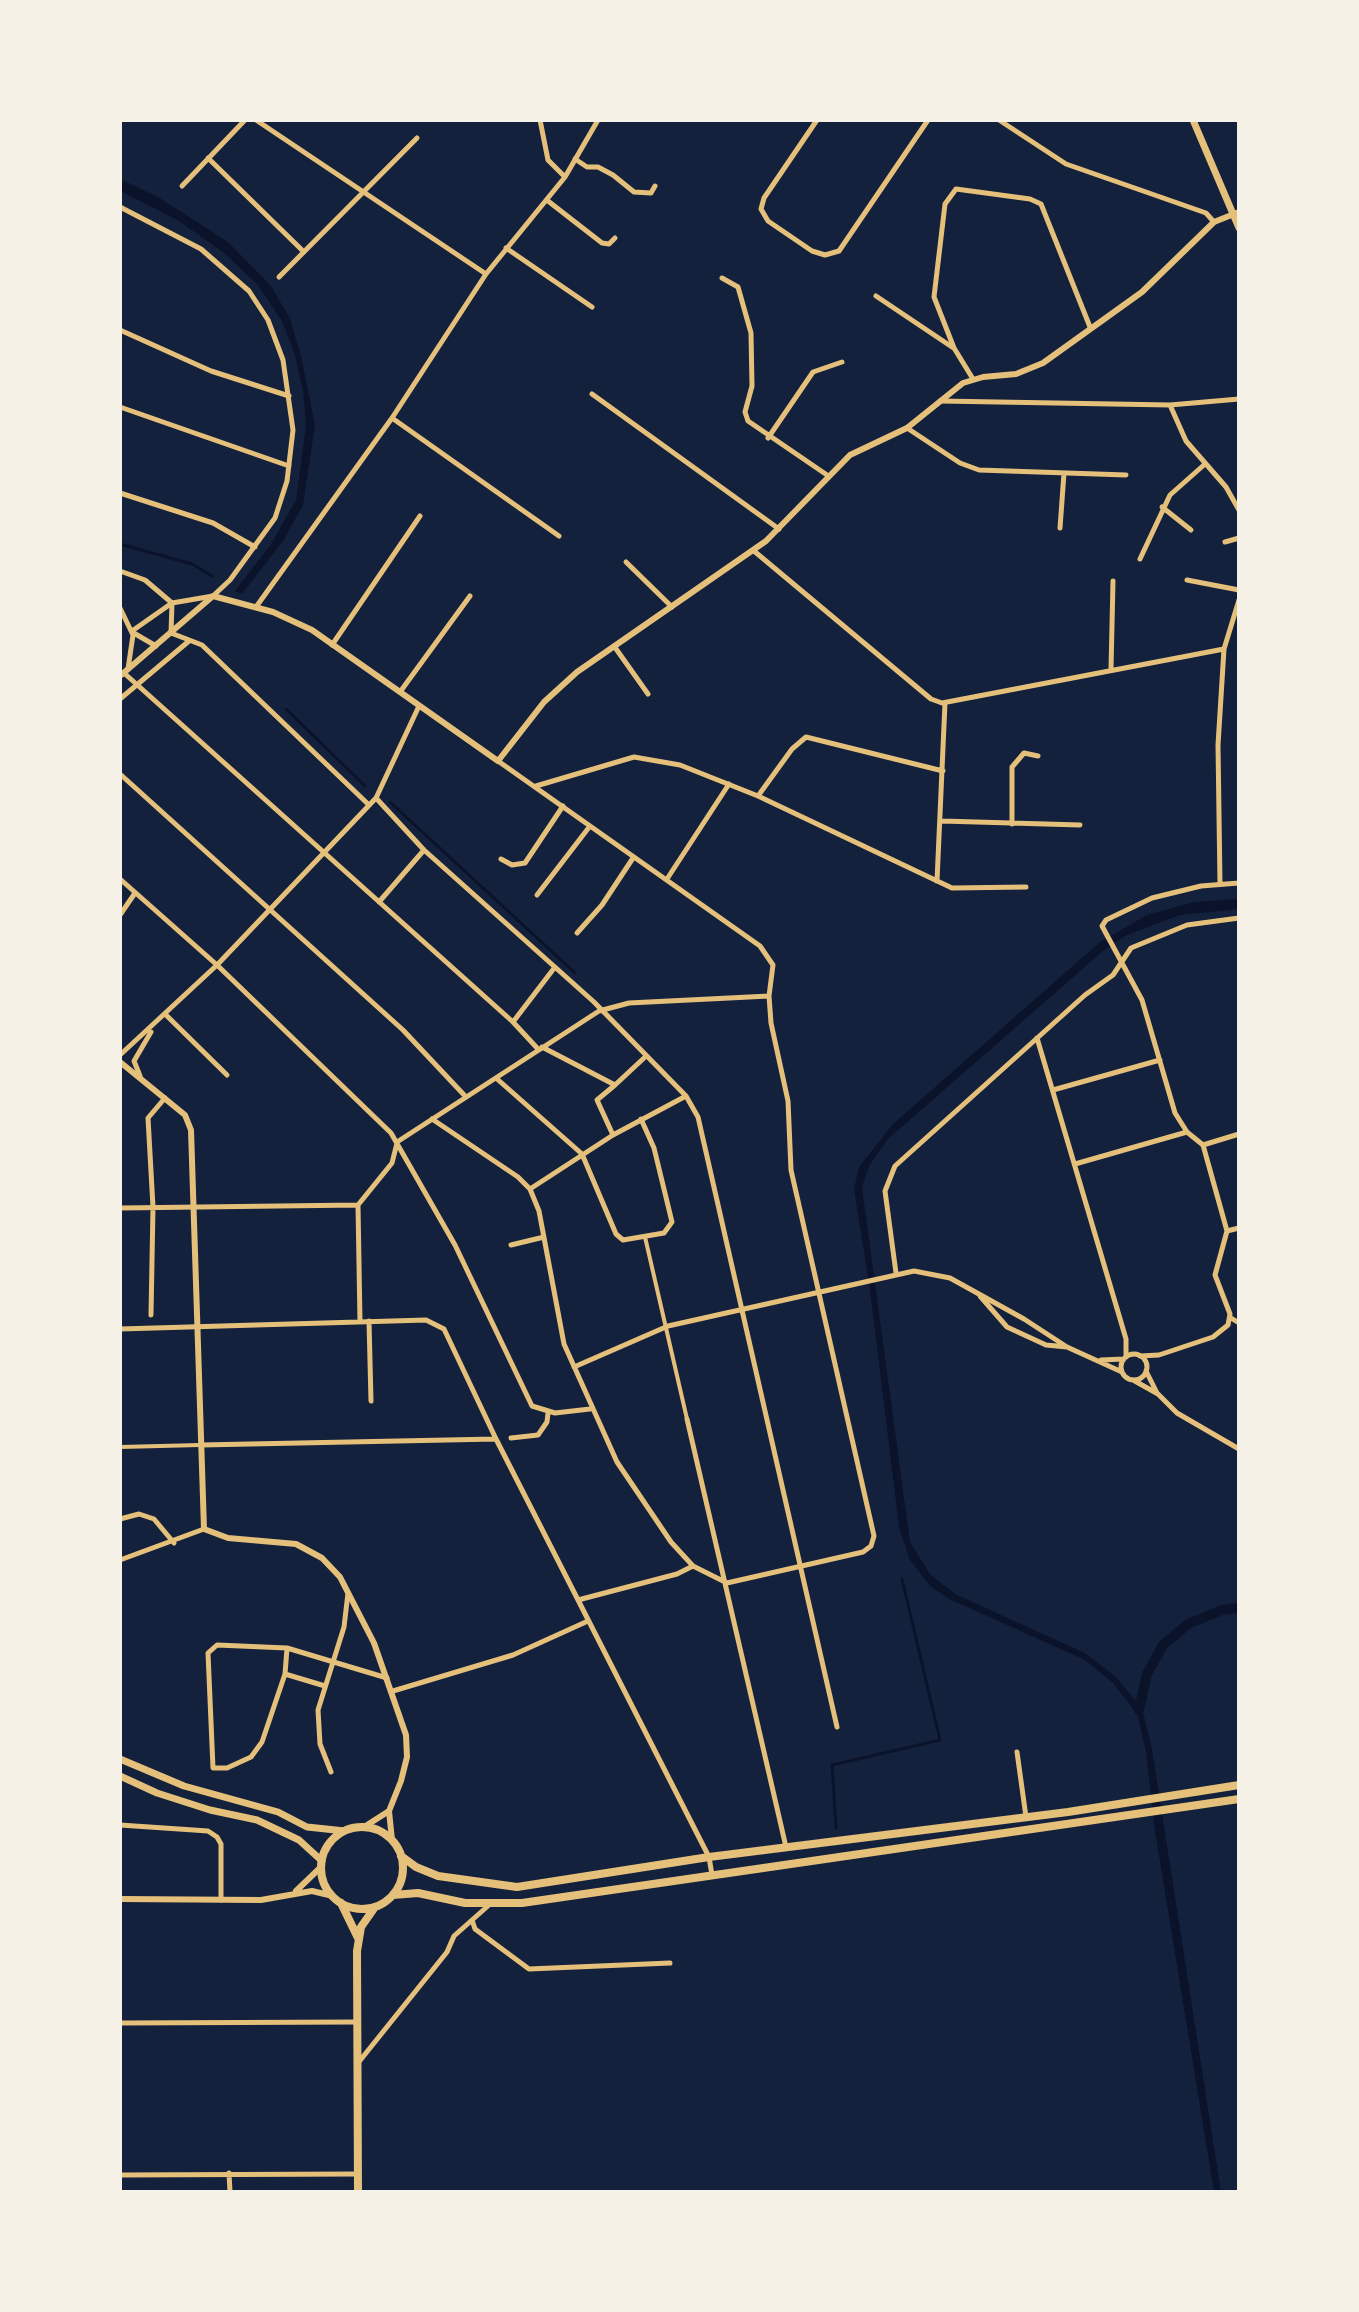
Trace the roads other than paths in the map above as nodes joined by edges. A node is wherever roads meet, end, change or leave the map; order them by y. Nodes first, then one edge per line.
1 (242, 120) edge
2 (256, 120) edge
3 (540, 120) edge
4 (598, 120) edge
5 (817, 120) edge
6 (928, 120) edge
7 (999, 120) edge
8 (1193, 120) edge
9 (417, 138) dead end
10 (208, 158) junction
11 (575, 158) junction
12 (565, 177) junction
13 (182, 186) dead end
14 (655, 186) dead end
15 (363, 193) junction
16 (548, 201) junction
17 (120, 207) edge
18 (1236, 213) edge
19 (1214, 222) junction
20 (1239, 228) edge
21 (615, 238) dead end
22 (506, 248) junction
23 (304, 252) junction
24 (486, 274) junction
25 (279, 277) dead end
26 (722, 278) dead end
27 (876, 296) dead end
28 (592, 307) dead end
29 (1090, 327) junction
30 (120, 330) edge
31 (954, 348) junction
32 (842, 362) dead end
33 (973, 379) junction
34 (592, 394) dead end
35 (289, 396) junction
36 (1239, 399) edge
37 (939, 401) junction
38 (1170, 405) junction
39 (120, 407) edge
40 (392, 418) junction
41 (907, 428) junction
42 (768, 438) junction
43 (1205, 464) junction
44 (289, 466) junction
45 (1064, 473) junction
46 (827, 475) junction
47 (1126, 475) dead end
48 (120, 493) edge
49 (1162, 507) junction
50 (1239, 510) edge
51 (420, 516) dead end
52 (1060, 528) dead end
53 (780, 530) junction
54 (1191, 530) dead end
55 (559, 536) dead end
56 (1239, 538) edge
57 (1225, 542) dead end
58 (255, 547) junction
59 (754, 551) junction
60 (1140, 559) dead end
61 (626, 562) dead end
62 (120, 571) edge
63 (1187, 580) dead end
64 (1113, 581) dead end
65 (1239, 590) edge
66 (213, 596) junction
67 (470, 596) dead end
68 (1239, 600) edge
69 (172, 603) junction
70 (256, 607) junction
71 (672, 607) junction
72 (120, 608) edge
73 (122, 617) edge
74 (132, 631) junction
75 (171, 633) junction
76 (190, 640) junction
77 (332, 645) junction
78 (156, 646) junction
79 (614, 646) junction
80 (1224, 649) junction
81 (1111, 669) junction
82 (124, 673) edge
83 (136, 685) junction
84 (400, 692) junction
85 (648, 694) dead end
86 (120, 699) edge
87 (945, 703) junction
88 (419, 706) junction
89 (1038, 756) dead end
90 (498, 761) junction
91 (943, 771) junction
92 (120, 774) edge
93 (729, 784) junction
94 (535, 786) junction
95 (758, 796) junction
96 (376, 798) junction
97 (369, 805) junction
98 (563, 806) junction
99 (942, 821) junction
100 (1012, 824) junction
101 (1080, 825) dead end
102 (590, 826) junction
103 (424, 850) junction
104 (323, 855) junction
105 (633, 858) junction
106 (501, 859) dead end
107 (120, 879) edge
108 (667, 879) junction
109 (937, 881) junction
110 (1239, 883) edge
111 (1220, 884) junction
112 (1026, 887) dead end
113 (135, 893) junction
114 (537, 895) dead end
115 (379, 902) junction
116 (271, 908) junction
117 (120, 915) edge
118 (1239, 918) edge
119 (577, 933) dead end
120 (1121, 961) junction
121 (217, 965) junction
122 (555, 967) junction
123 (769, 996) junction
124 (599, 1011) junction
125 (166, 1015) junction
126 (513, 1022) junction
127 (154, 1027) junction
128 (1037, 1038) junction
129 (540, 1048) junction
130 (120, 1055) edge
131 (644, 1058) junction
132 (1160, 1060) junction
133 (120, 1062) edge
134 (227, 1075) dead end
135 (141, 1078) junction
136 (496, 1078) junction
137 (615, 1085) junction
138 (1053, 1090) junction
139 (686, 1096) junction
140 (466, 1097) junction
141 (165, 1098) junction
142 (432, 1119) junction
143 (641, 1119) junction
144 (1187, 1132) junction
145 (1239, 1134) edge
146 (613, 1135) junction
147 (397, 1142) junction
148 (1203, 1145) junction
149 (582, 1154) junction
150 (1075, 1164) junction
151 (530, 1189) junction
152 (358, 1205) junction
153 (153, 1207) junction
154 (194, 1207) junction
155 (120, 1208) edge
156 (1239, 1228) edge
157 (1227, 1231) junction
158 (544, 1237) junction
159 (645, 1237) junction
160 (511, 1245) dead end
161 (896, 1273) junction
162 (818, 1291) junction
163 (976, 1292) junction
164 (743, 1309) junction
165 (151, 1315) dead end
166 (1231, 1318) junction
167 (369, 1321) junction
168 (360, 1322) junction
169 (1239, 1323) edge
170 (668, 1326) junction
171 (196, 1328) junction
172 (120, 1329) edge
173 (1126, 1339) junction
174 (1067, 1347) junction
175 (1138, 1355) junction
176 (1159, 1355) junction
177 (1125, 1358) junction
178 (1101, 1360) junction
179 (574, 1367) junction
180 (1147, 1368) junction
181 (1122, 1372) junction
182 (1133, 1380) junction
183 (1158, 1394) junction
184 (371, 1401) dead end
185 (590, 1409) junction
186 (548, 1413) junction
187 (687, 1419) joint
188 (511, 1438) dead end
189 (496, 1439) junction
190 (200, 1445) junction
191 (120, 1447) edge
192 (1239, 1449) edge
193 (120, 1519) edge
194 (204, 1529) junction
195 (174, 1543) junction
196 (120, 1560) edge
197 (693, 1566) junction
198 (800, 1566) junction
199 (727, 1583) junction
200 (348, 1593) junction
201 (578, 1600) junction
202 (588, 1621) junction
203 (287, 1648) junction
204 (332, 1663) junction
205 (285, 1674) junction
206 (387, 1678) junction
207 (325, 1686) junction
208 (393, 1691) junction
209 (837, 1727) dead end
210 (1017, 1752) dead end
211 (120, 1759) edge
212 (331, 1772) dead end
213 (120, 1776) edge
214 (1239, 1785) edge
215 (1239, 1799) edge
216 (389, 1811) junction
217 (1026, 1817) junction
218 (120, 1825) edge
219 (364, 1827) junction
220 (345, 1831) junction
221 (392, 1840) junction
222 (787, 1848) junction
223 (401, 1856) junction
224 (709, 1857) junction
225 (322, 1864) junction
226 (712, 1875) junction
227 (294, 1893) junction
228 (393, 1895) junction
229 (120, 1899) edge
230 (337, 1899) junction
231 (221, 1900) junction
232 (490, 1904) junction
233 (375, 1907) junction
234 (472, 1920) junction
235 (475, 1929) junction
236 (460, 1931) junction
237 (358, 1938) junction
238 (670, 1963) dead end
239 (358, 2022) junction
240 (120, 2023) edge
241 (358, 2063) junction
242 (229, 2173) junction
243 (358, 2174) junction
244 (120, 2175) edge
245 (230, 2192) edge
246 (358, 2192) edge

1 - 10 street
2 - 15 street
3 - 12 street
4 - 11 street
5 - 6 street
7 - 19 street
8 - 18 main road
9 - 15 street
10 - 13 street
10 - 23 street
11 - 12 street
11 - 14 street
12 - 16 street
15 - 23 street
15 - 24 street
16 - 21 street
16 - 22 street
17 - 35 street
18 - 19 street
18 - 20 main road
19 - 29 street
22 - 24 street
22 - 28 street
23 - 25 street
24 - 40 street
26 - 42 street
27 - 31 street
29 - 31 street
29 - 33 street
30 - 35 street
31 - 33 street
32 - 42 street
33 - 37 street
34 - 53 street
35 - 44 street
36 - 38 street
37 - 38 street
37 - 41 street
38 - 43 street
39 - 44 street
40 - 55 street
40 - 70 street
41 - 45 street
41 - 46 street
42 - 46 street
43 - 49 street
43 - 50 street
44 - 58 street
45 - 47 street
45 - 52 street
46 - 53 street
48 - 58 street
49 - 54 street
49 - 60 street
51 - 77 street
53 - 59 street
56 - 57 street
58 - 66 street
59 - 71 street
59 - 87 street
61 - 71 street
62 - 69 street
63 - 65 street
64 - 81 street
66 - 69 street
66 - 70 street
66 - 75 street
67 - 84 street
68 - 80 street
69 - 74 street
69 - 75 street
70 - 77 street
71 - 79 street
72 - 73 street
73 - 74 street
74 - 78 street
74 - 82 street
75 - 76 street
75 - 78 street
76 - 83 street
76 - 97 street
77 - 84 street
78 - 82 street
79 - 85 street
79 - 90 street
80 - 81 street
80 - 111 street
81 - 87 street
82 - 83 street
83 - 86 street
83 - 104 street
84 - 88 street
87 - 91 street
88 - 90 street
88 - 96 street
89 - 100 street
90 - 94 street
91 - 95 street
91 - 99 street
92 - 116 street
93 - 94 street
93 - 95 street
93 - 108 street
94 - 98 street
95 - 109 street
96 - 97 street
96 - 103 street
97 - 104 street
98 - 102 street
98 - 106 street
99 - 100 street
99 - 109 street
100 - 101 street
102 - 105 street
102 - 114 street
103 - 115 street
103 - 122 street
104 - 115 street
104 - 116 street
105 - 108 street
105 - 119 street
107 - 113 street
108 - 123 street
109 - 112 street
110 - 111 street
111 - 120 street
113 - 117 street
113 - 121 street
115 - 126 street
116 - 121 street
116 - 140 street
118 - 120 street
120 - 128 street
120 - 132 street
121 - 125 street
121 - 147 street
122 - 124 street
122 - 126 street
123 - 124 street
123 - 162 street
124 - 129 street
124 - 131 street
125 - 127 street
125 - 134 street
126 - 129 street
127 - 130 street
127 - 135 street
128 - 138 street
128 - 161 street
129 - 136 street
129 - 137 street
131 - 137 street
131 - 139 street
132 - 138 street
132 - 144 street
133 - 135 street
135 - 141 street
136 - 140 street
136 - 149 street
137 - 146 street
138 - 150 street
139 - 143 street
139 - 164 street
140 - 142 street
141 - 153 street
141 - 154 street
142 - 147 street
142 - 151 street
143 - 146 street
143 - 159 street
144 - 148 street
144 - 150 street
145 - 148 street
146 - 149 street
147 - 152 street
147 - 186 street
148 - 157 street
149 - 151 street
149 - 159 street
150 - 173 street
151 - 158 street
152 - 154 street
152 - 168 street
153 - 154 street
153 - 155 street
153 - 165 street
154 - 171 street
156 - 157 street
157 - 166 street
158 - 160 street
158 - 179 street
159 - 170 street
161 - 162 street
161 - 163 street
162 - 164 street
162 - 198 street
163 - 174 street
163 - 174 street
164 - 170 street
164 - 198 street
166 - 169 street
166 - 176 street
167 - 168 street
167 - 184 street
167 - 189 street
168 - 171 street
170 - 179 street
170 - 187 street
171 - 172 street
171 - 190 street
173 - 175 street
173 - 177 street
174 - 178 street
175 - 176 street
175 - 177 street
175 - 180 street
176 - 180 street
177 - 178 street
177 - 181 street
178 - 181 street
179 - 185 street
180 - 182 street
180 - 183 street
181 - 182 street
182 - 183 street
183 - 192 street
185 - 186 street
185 - 197 street
186 - 188 street
187 - 199 street
189 - 190 street
189 - 201 street
190 - 191 street
190 - 194 street
193 - 195 street
194 - 195 street
194 - 200 street
195 - 196 street
197 - 199 street
197 - 201 street
198 - 199 street
198 - 209 street
199 - 222 street
200 - 204 street
200 - 206 street
201 - 202 street
202 - 208 street
202 - 224 street
203 - 204 street
203 - 205 street
203 - 205 street
204 - 206 street
204 - 207 street
205 - 207 street
206 - 208 street
207 - 212 street
208 - 216 street
210 - 217 street
211 - 220 main road
213 - 225 main road
214 - 217 main road
215 - 226 main road
216 - 219 street
216 - 221 street
217 - 222 main road
218 - 231 street
219 - 220 main road
219 - 221 main road
220 - 225 main road
221 - 223 main road
222 - 224 main road
223 - 224 main road
223 - 228 main road
224 - 226 street
225 - 227 street
225 - 230 main road
226 - 232 main road
227 - 230 street
227 - 231 street
228 - 232 main road
228 - 233 main road
229 - 231 street
230 - 233 main road
230 - 237 main road
232 - 234 street
233 - 237 main road
234 - 235 street
234 - 236 street
235 - 236 street
235 - 238 street
236 - 241 street
237 - 239 main road
239 - 240 street
239 - 241 main road
241 - 243 main road
242 - 243 street
242 - 244 street
242 - 245 street
243 - 246 main road

